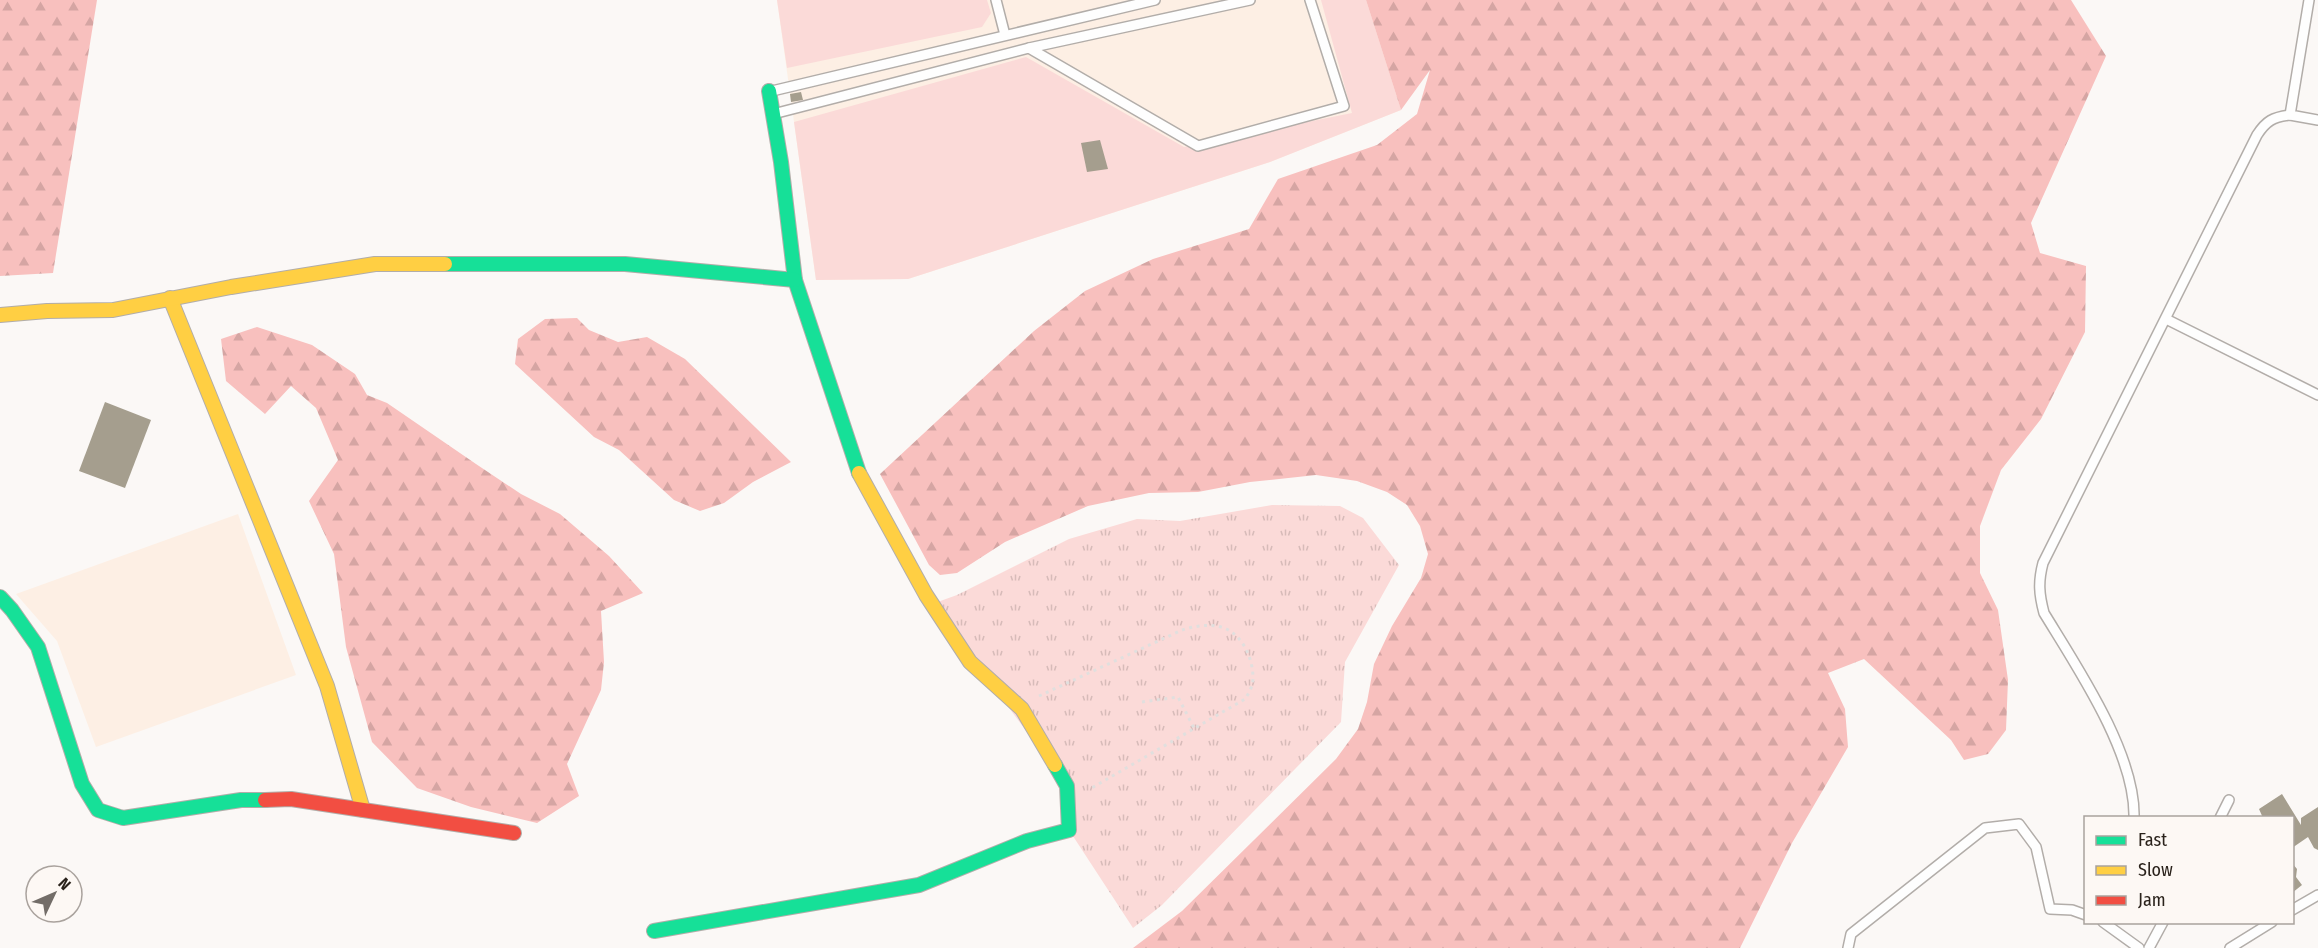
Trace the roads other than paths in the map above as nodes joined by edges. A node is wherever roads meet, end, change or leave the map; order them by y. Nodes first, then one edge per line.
1 (996, 0) edge
2 (1155, 0) edge
3 (1250, 0) edge
4 (1310, 0) edge
5 (2309, 0) edge
6 (1005, 36) junction
7 (1029, 48) junction
8 (769, 92) joint
9 (774, 114) junction
10 (2290, 115) junction
11 (2318, 120) edge
12 (795, 280) junction
13 (170, 298) junction
14 (0, 315) edge
15 (2166, 319) junction
16 (2318, 395) edge
17 (0, 597) edge
18 (2229, 800) dead end
19 (363, 810) junction
20 (2134, 816) edge
21 (2221, 816) edge
22 (514, 833) dead end
23 (2318, 895) edge
24 (2294, 909) edge
25 (2084, 915) edge
26 (2106, 924) edge
27 (2118, 924) edge
28 (2162, 924) edge
29 (2269, 924) edge
30 (654, 931) dead end
31 (2120, 935) junction
32 (1848, 948) edge
33 (2139, 948) edge
34 (2149, 948) edge
35 (2230, 948) edge

1 - 6 lane
2 - 6 lane
3 - 7 lane
4 - 7 lane
5 - 10 lane
6 - 8 lane
7 - 9 lane
8 - 9 street
9 - 12 street
10 - 11 lane
10 - 15 lane
12 - 13 street
12 - 30 street
13 - 14 street
13 - 19 street
15 - 16 lane
15 - 20 lane
17 - 19 street
18 - 21 lane
19 - 22 street
23 - 24 lane
25 - 32 lane
26 - 31 lane
27 - 31 lane
28 - 34 lane
29 - 35 lane
31 - 33 lane

